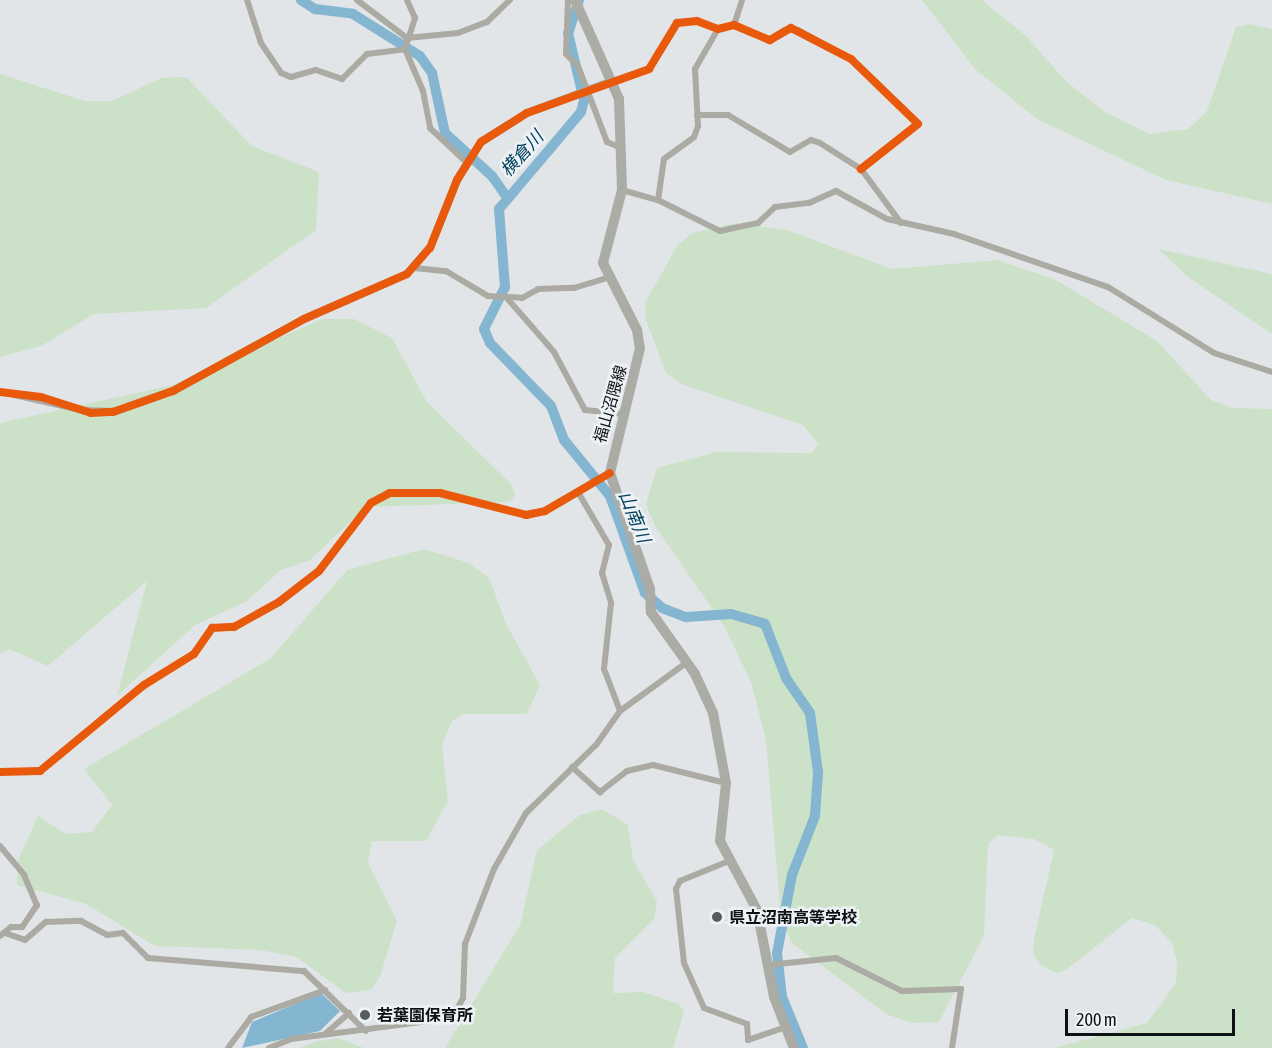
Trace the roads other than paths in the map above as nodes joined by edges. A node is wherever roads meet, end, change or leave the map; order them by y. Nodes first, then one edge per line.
1 (247, 0) edge
2 (357, 0) edge
3 (407, 0) edge
4 (510, 0) edge
5 (568, 0) edge
6 (575, 0) edge
7 (742, 0) edge
8 (734, 25) junction
9 (718, 29) junction
10 (407, 38) junction
11 (405, 48) junction
12 (612, 81) junction
13 (587, 89) junction
14 (697, 115) junction
15 (621, 148) junction
16 (466, 162) junction
17 (861, 169) junction
18 (622, 190) junction
19 (658, 200) junction
20 (903, 225) junction
21 (415, 268) junction
22 (606, 278) junction
23 (506, 297) junction
24 (1272, 372) edge
25 (0, 392) edge
26 (85, 411) joint
27 (624, 414) junction
28 (610, 473) junction
29 (578, 492) junction
30 (686, 663) junction
31 (620, 711) junction
32 (572, 767) junction
33 (0, 772) edge
34 (726, 783) junction
35 (0, 846) edge
36 (729, 861) junction
37 (2, 935) edge
38 (770, 964) junction
39 (325, 990) junction
40 (349, 1013) junction
41 (785, 1027) junction
42 (366, 1031) junction
43 (324, 1035) junction
44 (228, 1048) edge
45 (269, 1048) edge
46 (794, 1048) edge
47 (952, 1048) edge

1 - 11 street
2 - 10 street
3 - 10 street
4 - 10 street
5 - 13 street
6 - 12 main road, 福山沼隈線
7 - 8 street
8 - 9 street
8 - 17 street
9 - 12 street
9 - 14 street
10 - 11 street
11 - 16 street
12 - 13 street
12 - 15 main road, 福山沼隈線
13 - 15 street
13 - 16 street
14 - 17 street
14 - 19 street
15 - 18 main road, 福山沼隈線
16 - 21 street
17 - 20 street
18 - 19 street
18 - 22 main road, 福山沼隈線
19 - 20 street
20 - 24 street
21 - 23 street
21 - 26 street
22 - 23 street
22 - 27 main road, 福山沼隈線
23 - 27 street
25 - 26 street
27 - 28 main road, 福山沼隈線
28 - 29 street
28 - 30 main road
29 - 31 street
29 - 33 street
30 - 31 street
30 - 34 main road
31 - 32 street
32 - 34 street
32 - 42 street
34 - 36 main road
35 - 37 street
36 - 38 main road
36 - 41 street
37 - 39 street
38 - 41 main road
38 - 47 street
39 - 40 street
39 - 44 street
40 - 42 street
40 - 43 street
41 - 46 main road
42 - 43 street
43 - 45 street

